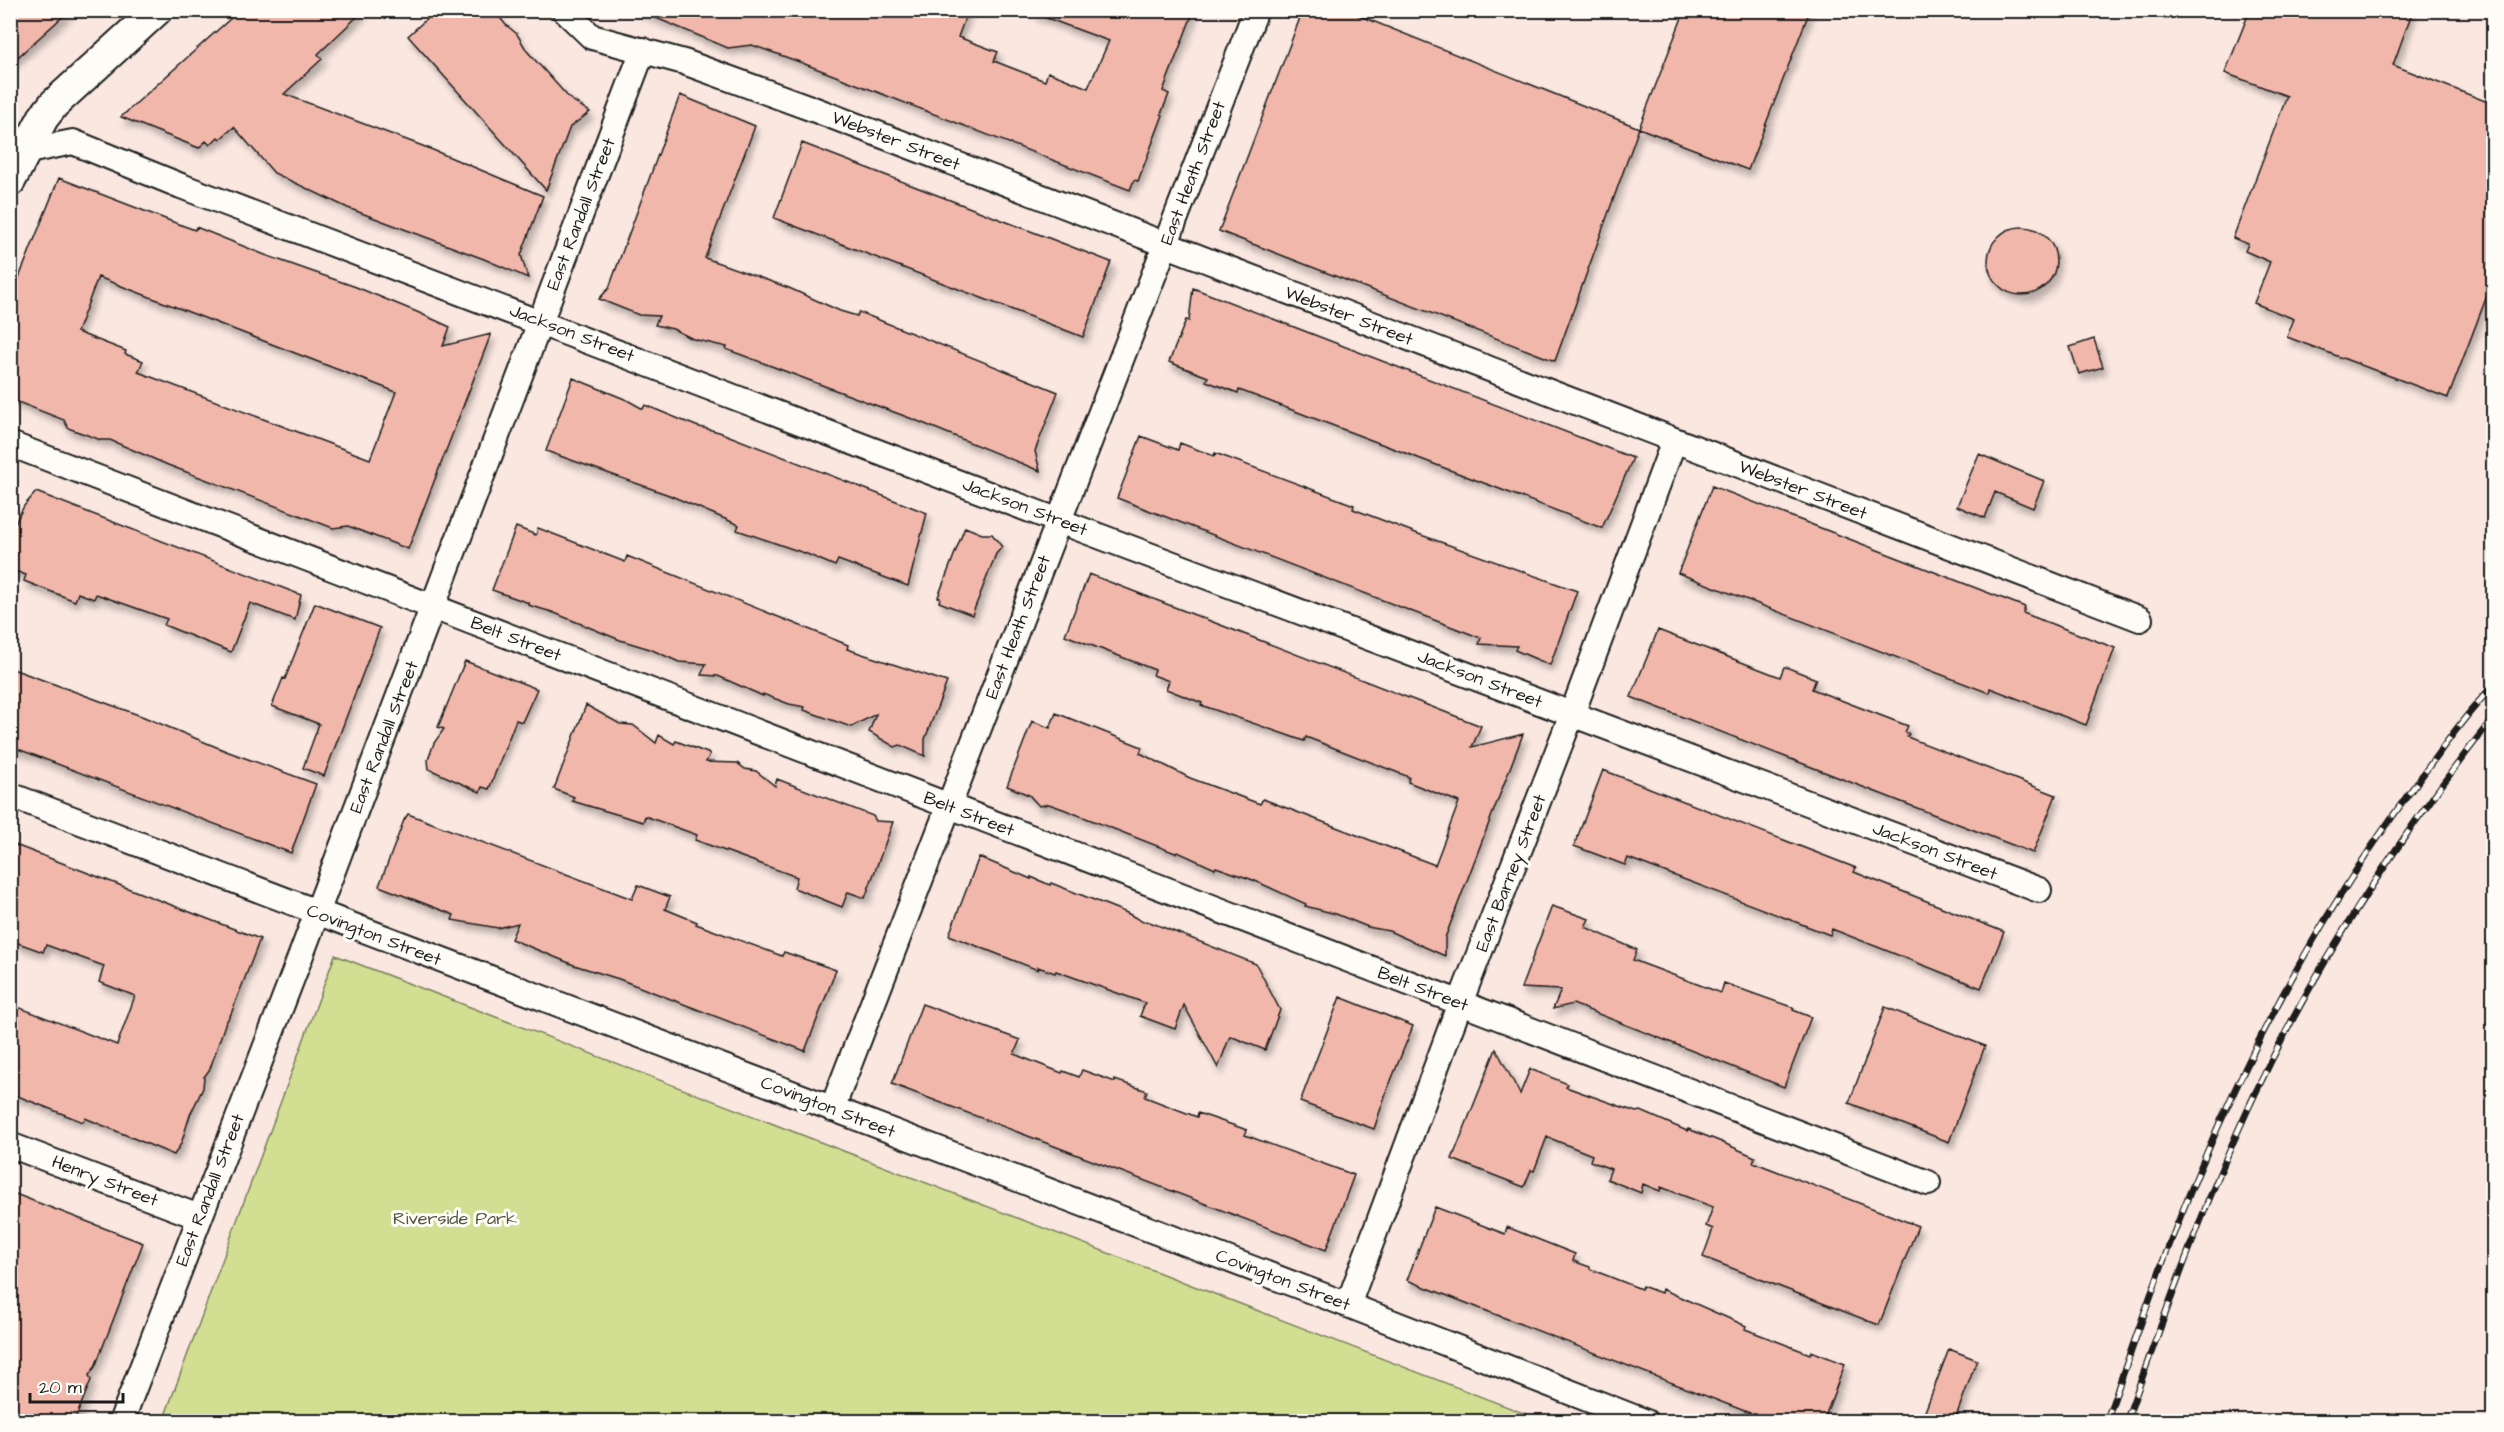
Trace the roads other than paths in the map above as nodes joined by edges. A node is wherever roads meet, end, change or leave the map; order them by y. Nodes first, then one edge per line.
1 (157, 10) edge
2 (564, 10) edge
3 (1256, 10) edge
4 (643, 50) junction
5 (18, 153) edge
6 (10, 181) edge
7 (1165, 246) junction
8 (540, 321) junction
9 (1674, 441) junction
10 (10, 444) edge
11 (1059, 521) junction
12 (432, 607) junction
13 (2139, 619) dead end
14 (1572, 714) junction
15 (10, 795) edge
16 (949, 806) junction
17 (2039, 891) dead end
18 (317, 913) junction
19 (1460, 1003) junction
20 (831, 1109) junction
21 (10, 1145) edge
22 (1928, 1183) dead end
23 (199, 1218) junction
24 (1348, 1305) junction
25 (121, 1422) edge
26 (1646, 1422) edge

1 - 5 street
2 - 4 street, Webster Street
3 - 7 street, East Heath Street
4 - 7 street, Webster Street
4 - 8 street, East Randall Street
5 - 6 street
5 - 8 street, Jackson Street
7 - 9 street, Webster Street
7 - 11 street, East Heath Street
8 - 11 street, Jackson Street
8 - 12 street, East Randall Street
9 - 13 street, Webster Street
9 - 14 street, East Barney Street
10 - 12 street, Belt Street
11 - 14 street, Jackson Street
11 - 16 street, East Heath Street
12 - 16 street, Belt Street
12 - 18 street, East Randall Street
14 - 17 street, Jackson Street
14 - 19 street, East Barney Street
15 - 18 street, Covington Street
16 - 19 street, Belt Street
16 - 20 street, East Heath Street
18 - 20 street, Covington Street
18 - 23 street, East Randall Street
19 - 22 street, Belt Street
19 - 24 street, East Barney Street
20 - 24 street, Covington Street
21 - 23 street, Henry Street
23 - 25 street, East Randall Street
24 - 26 street, Covington Street

